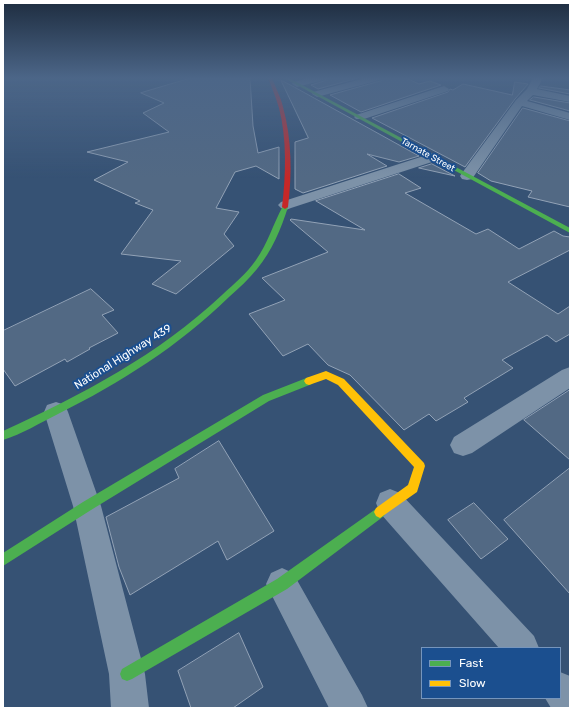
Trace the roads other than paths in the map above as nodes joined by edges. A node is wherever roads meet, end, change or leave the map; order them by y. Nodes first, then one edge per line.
1 (282, 111) edge
2 (349, 111) edge
3 (377, 111) edge
4 (513, 111) edge
5 (551, 111) edge
6 (360, 117) junction
7 (570, 117) edge
8 (433, 157) junction
9 (467, 176) junction
10 (286, 205) junction
11 (570, 230) edge
12 (570, 376) edge
13 (56, 412) junction
14 (3, 436) edge
15 (463, 445) dead end
16 (390, 503) junction
17 (87, 506) junction
18 (3, 560) edge
19 (282, 584) junction
20 (521, 647) edge
21 (128, 674) junction
22 (561, 691) edge
23 (570, 701) edge
24 (130, 708) edge
25 (349, 708) edge

1 - 10 street, National Highway 439
2 - 6 street, Tarnate Street
3 - 6 street
4 - 9 street
5 - 7 street
6 - 8 street, Tarnate Street
8 - 9 street, Tarnate Street
8 - 10 street
9 - 11 street, Tarnate Street
10 - 13 street, National Highway 439
12 - 15 street
13 - 14 street, National Highway 439
13 - 17 street
16 - 17 street
16 - 19 street
16 - 20 street
17 - 18 street
17 - 21 street
19 - 21 street
19 - 25 street
21 - 24 street
22 - 23 street

